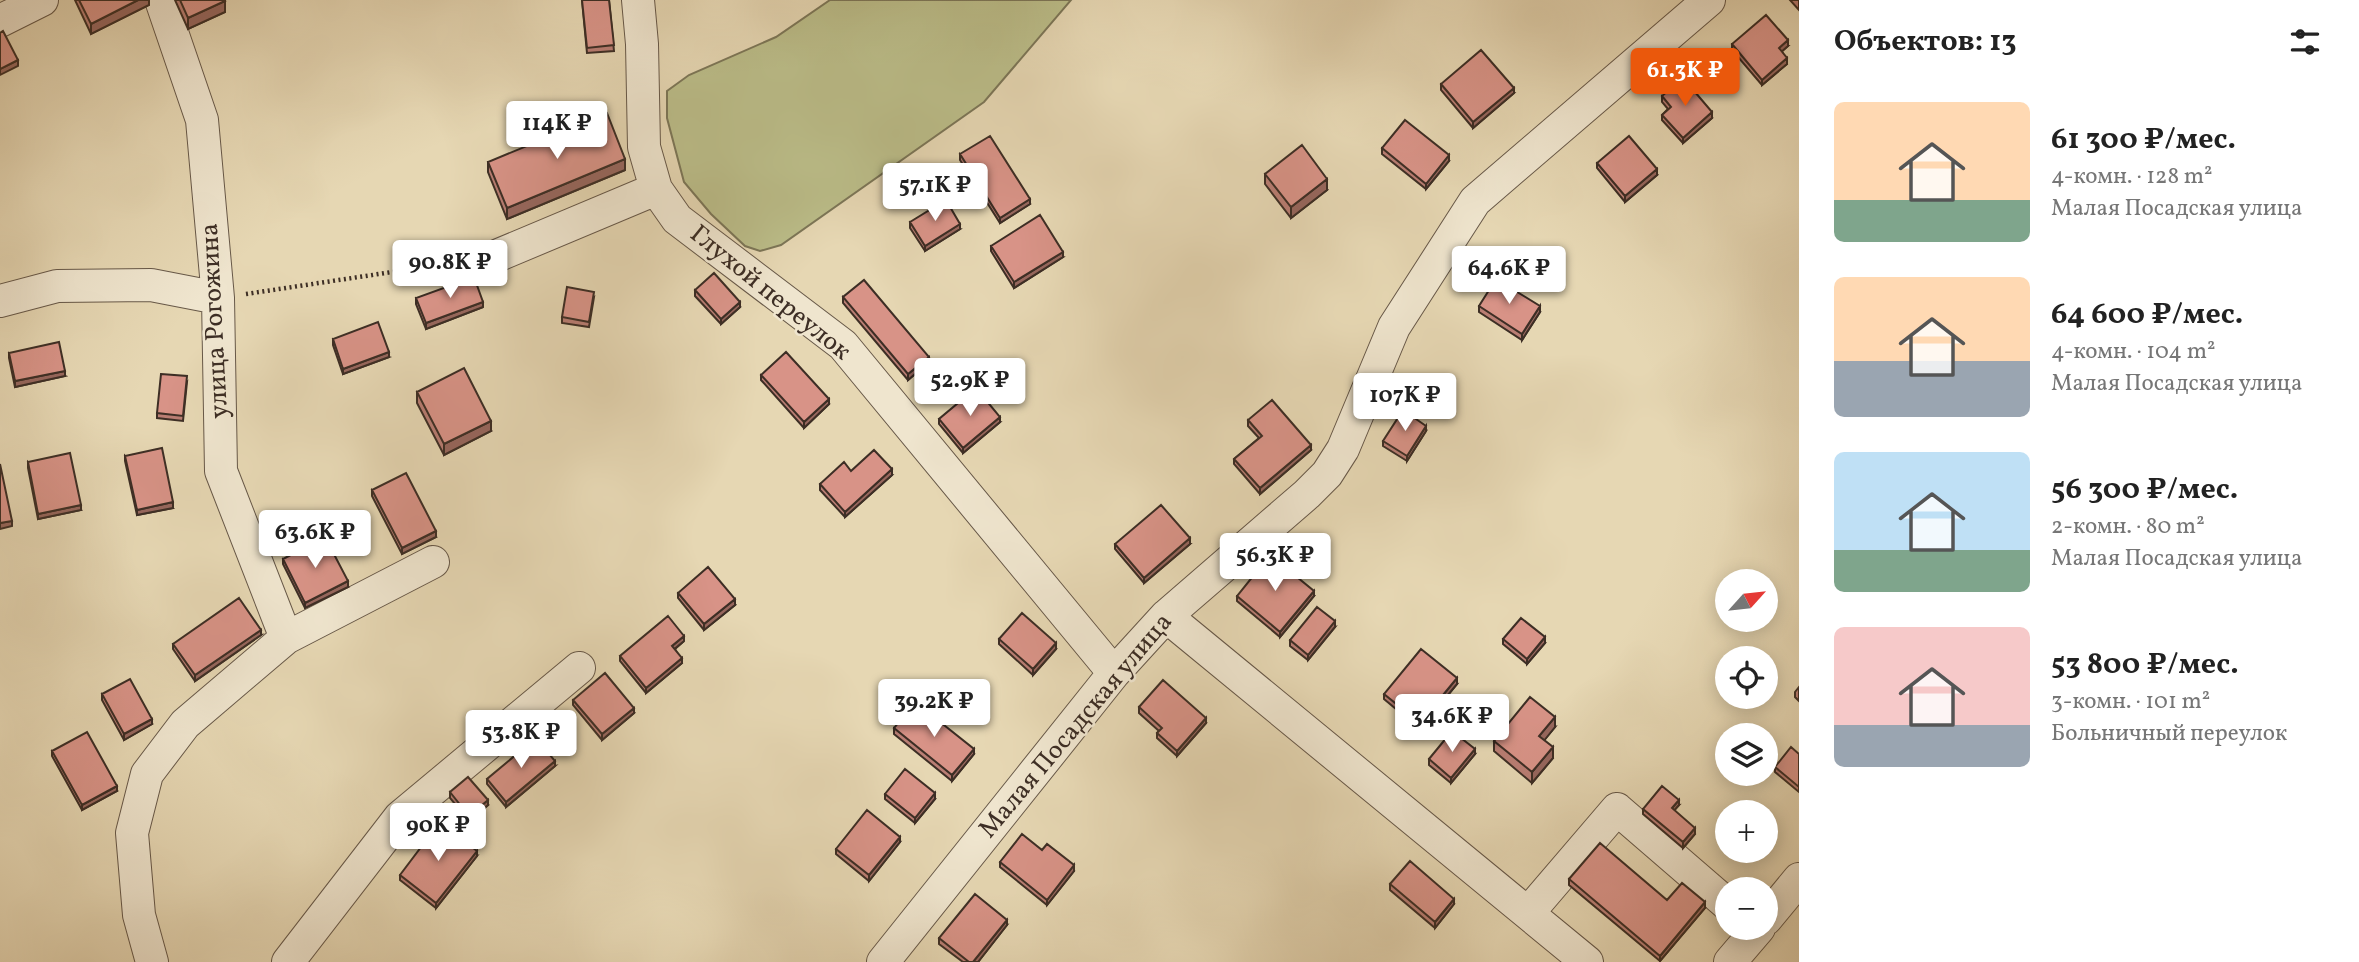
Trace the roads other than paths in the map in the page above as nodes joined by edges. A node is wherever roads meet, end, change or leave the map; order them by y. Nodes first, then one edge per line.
1 (42, 0) edge
2 (161, 0) edge
3 (638, 0) edge
4 (1709, 0) edge
5 (0, 21) edge
6 (656, 189) junction
7 (494, 257) road end
8 (218, 298) junction
9 (0, 301) edge
10 (433, 562) dead end
11 (1166, 616) junction
12 (286, 638) junction
13 (579, 668) dead end
14 (1114, 673) junction
15 (1799, 879) edge
16 (1715, 894) edge
17 (1778, 904) edge
18 (1528, 913) junction
19 (1748, 940) edge
20 (152, 962) edge
21 (288, 962) edge
22 (883, 962) edge
23 (1587, 962) edge
24 (1730, 962) edge

1 - 5 street
2 - 8 street, улица Рогожина
3 - 6 street, Глухой переулок
4 - 11 street, Малая Посадская улица
6 - 7 street
6 - 14 street, Глухой переулок
8 - 9 street
8 - 12 street, улица Рогожина
10 - 12 street
11 - 14 street, Малая Посадская улица
11 - 18 street
12 - 20 street
13 - 21 street
14 - 22 street, Малая Посадская улица
15 - 17 street
16 - 18 street
18 - 23 street
19 - 24 street

